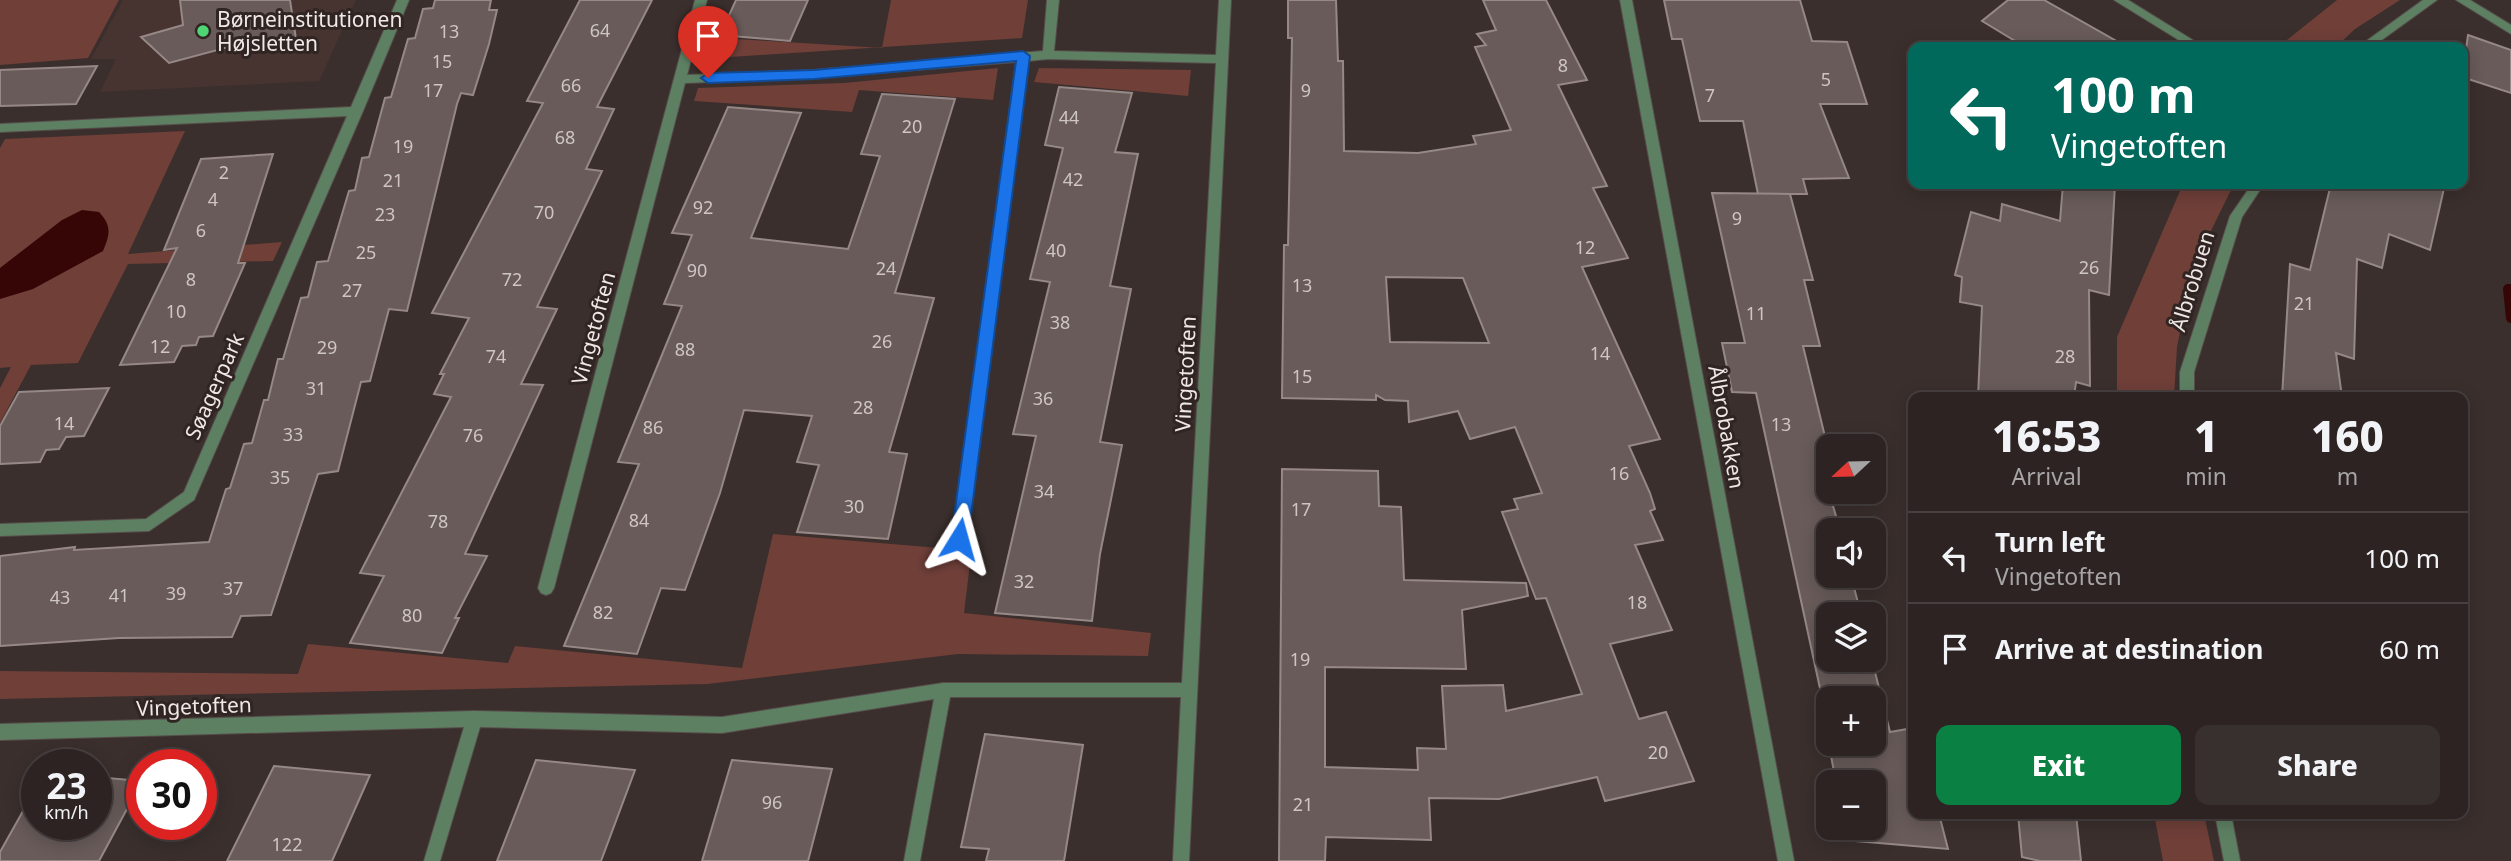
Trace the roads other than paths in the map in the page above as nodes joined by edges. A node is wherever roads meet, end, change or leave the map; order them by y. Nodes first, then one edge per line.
1 (403, 0) edge
2 (701, 0) edge
3 (1053, 0) edge
4 (1225, 0) edge
5 (1626, 0) edge
6 (2120, 0) edge
7 (2431, 0) edge
8 (2462, 0) edge
9 (2511, 30) edge
10 (2190, 42) edge
11 (2371, 42) edge
12 (1048, 55) junction
13 (1023, 56) junction
14 (1222, 59) junction
15 (681, 79) junction
16 (357, 111) junction
17 (0, 128) edge
18 (2255, 189) edge
19 (2187, 392) edge
20 (0, 530) edge
21 (959, 539) dead end
22 (546, 589) dead end
23 (943, 690) junction
24 (1188, 691) junction
25 (474, 719) junction
26 (0, 732) edge
27 (2224, 819) edge
28 (432, 861) edge
29 (912, 861) edge
30 (1181, 861) edge
31 (1786, 861) edge
32 (2232, 861) edge

1 - 16 street, Søagerpark
2 - 15 street, Vingetoften
3 - 12 street
4 - 14 street, Vingetoften
5 - 31 street, Ålbrobakken
6 - 10 street
7 - 11 street
8 - 9 street
12 - 13 street
12 - 14 street
13 - 15 street
13 - 21 street
14 - 24 street, Vingetoften
15 - 22 street, Vingetoften
16 - 17 street
16 - 20 street, Søagerpark
18 - 19 street, Ålbrobuen
23 - 24 street, Vingetoften
23 - 25 street, Vingetoften
23 - 29 street
24 - 30 street, Vingetoften
25 - 26 street, Vingetoften
25 - 28 street
27 - 32 street

